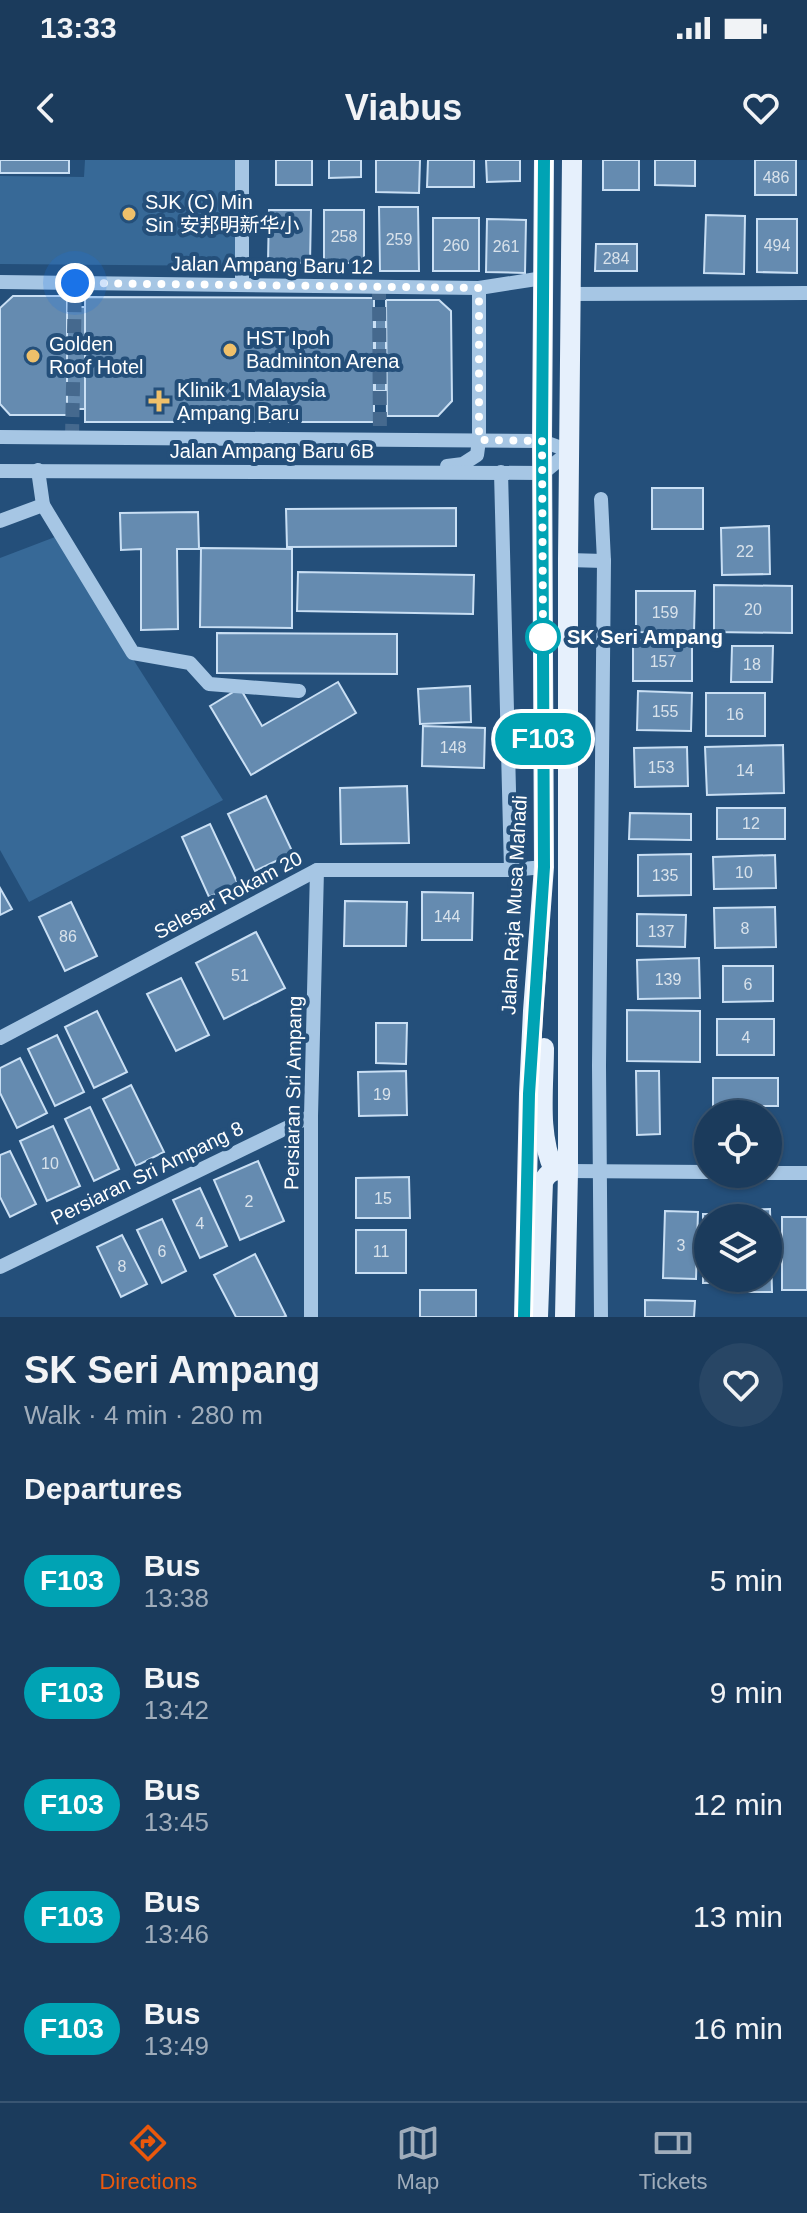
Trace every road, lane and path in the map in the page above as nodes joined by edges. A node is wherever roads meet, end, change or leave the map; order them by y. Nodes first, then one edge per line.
1 (242, 160) edge
2 (544, 160) edge
3 (572, 160) edge
4 (543, 278) junction
5 (0, 282) edge
6 (242, 285) junction
7 (479, 288) junction
8 (807, 293) edge
9 (572, 294) junction
10 (0, 437) edge
11 (479, 440) junction
12 (542, 441) junction
13 (570, 451) junction
14 (38, 470) junction
15 (0, 471) edge
16 (402, 472) junction
17 (501, 472) junction
18 (543, 473) junction
19 (601, 499) dead end
20 (43, 505) junction
21 (0, 521) edge
22 (568, 560) junction
23 (604, 561) junction
24 (299, 691) dead end
25 (544, 867) junction
26 (317, 870) junction
27 (511, 870) junction
28 (0, 1038) edge
29 (311, 1116) junction
30 (561, 1170) junction
31 (600, 1172) junction
32 (694, 1172) edge
33 (782, 1173) edge
34 (807, 1173) edge
35 (0, 1267) edge
36 (311, 1317) edge
37 (524, 1317) edge
38 (538, 1317) edge
39 (565, 1317) edge
40 (601, 1317) edge

1 - 6 street
2 - 4 main road, Jalan Raja Musa Mahadi
3 - 9 main road
4 - 7 street, Jalan Ampang Baru 12
4 - 12 main road, Jalan Raja Musa Mahadi
5 - 6 street, Jalan Ampang Baru 12
6 - 7 street, Jalan Ampang Baru 12
7 - 11 street
8 - 9 street
9 - 13 main road
10 - 11 street
11 - 12 street
11 - 16 street
12 - 13 street
12 - 18 main road, Jalan Raja Musa Mahadi
13 - 18 street
13 - 22 main road
14 - 15 street, Jalan Ampang Baru 6B
14 - 16 street, Jalan Ampang Baru 6B
14 - 20 street
16 - 17 street, Jalan Ampang Baru 6B
17 - 18 street, Jalan Ampang Baru 6B
17 - 27 street
18 - 25 main road, Jalan Raja Musa Mahadi
19 - 23 street
20 - 21 street
20 - 24 street
22 - 23 street
22 - 30 main road
23 - 31 street
25 - 27 street, Selesar Rokam 20
25 - 30 main road
25 - 37 main road, Jalan Raja Musa Mahadi
26 - 27 street, Selesar Rokam 20
26 - 28 street, Selesar Rokam 20
26 - 29 street, Persiaran Sri Ampang
29 - 35 street, Persiaran Sri Ampang 8
29 - 36 street, Persiaran Sri Ampang
30 - 31 street
30 - 38 main road
30 - 39 main road
31 - 32 street
31 - 40 street
33 - 34 street

